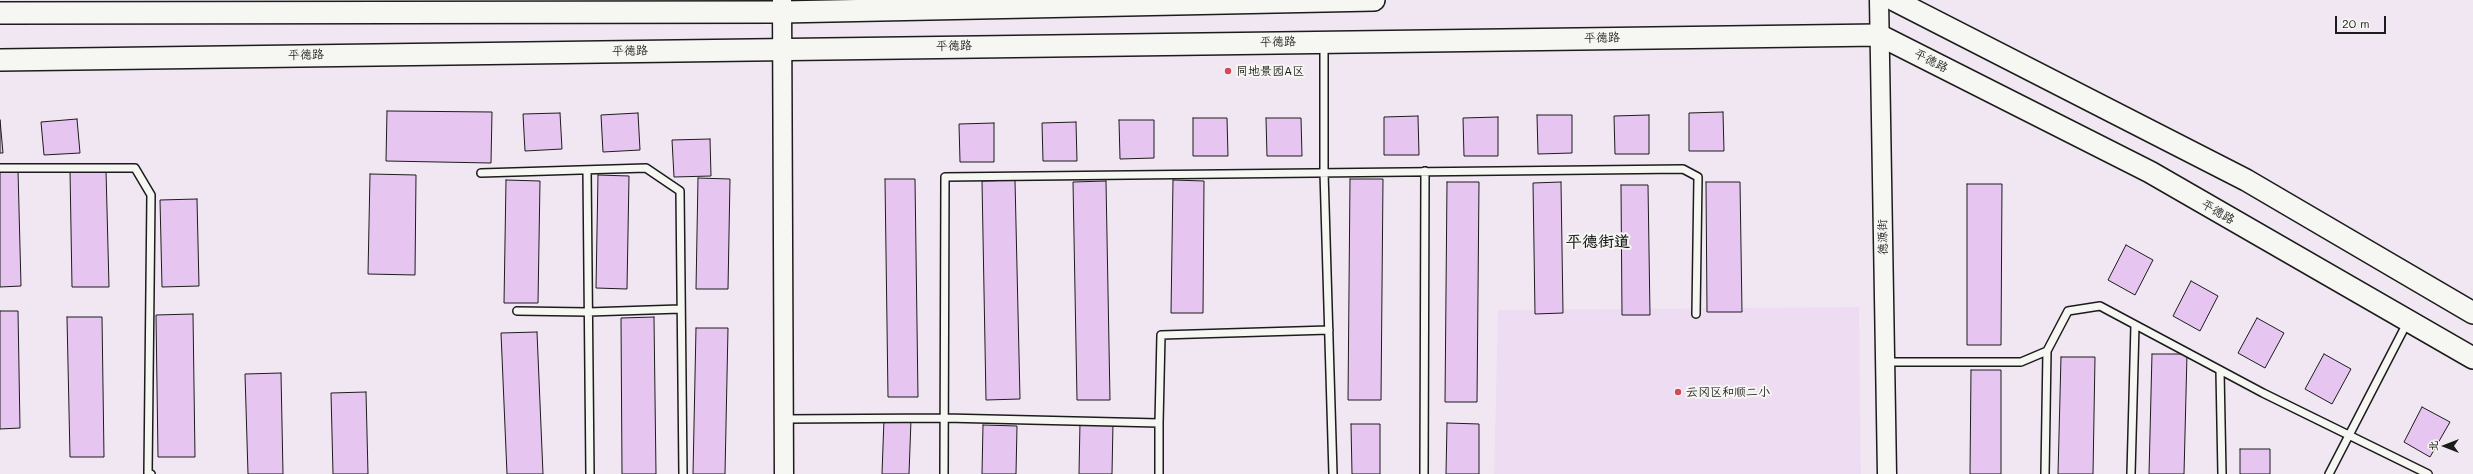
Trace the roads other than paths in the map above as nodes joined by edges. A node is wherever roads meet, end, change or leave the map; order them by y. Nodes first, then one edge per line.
1 (1319, 0) edge
2 (1374, 0) edge
3 (1879, 0) edge
4 (1894, 0) edge
5 (782, 6) edge
6 (0, 13) edge
7 (1879, 35) junction
8 (1324, 42) junction
9 (782, 49) junction
10 (0, 60) edge
11 (0, 168) edge
12 (587, 170) junction
13 (1425, 171) junction
14 (1324, 172) junction
15 (481, 173) dead end
16 (680, 309) junction
17 (517, 311) dead end
18 (588, 312) junction
19 (2473, 313) edge
20 (1696, 314) dead end
21 (2408, 321) junction
22 (2135, 325) junction
23 (1329, 330) junction
24 (2047, 351) junction
25 (2473, 358) edge
26 (1885, 362) junction
27 (2220, 370) junction
28 (945, 418) junction
29 (784, 419) junction
30 (1159, 423) junction
31 (2350, 436) junction
32 (151, 474) edge
33 (590, 474) edge
34 (683, 474) edge
35 (784, 474) edge
36 (944, 474) edge
37 (1159, 474) edge
38 (1333, 474) edge
39 (1424, 474) edge
40 (1887, 474) edge
41 (2045, 474) edge
42 (2131, 474) edge
43 (2222, 474) edge
44 (2330, 474) edge
45 (2428, 474) edge

1 - 2 main road
1 - 5 main road
3 - 7 street, 德源街
4 - 19 main road
5 - 6 main road
5 - 9 street
7 - 8 main road, 平德路
7 - 21 main road, 平德路
7 - 26 street, 德源街
8 - 9 main road, 平德路
8 - 14 lane
9 - 10 main road, 平德路
9 - 29 street
11 - 32 lane
12 - 15 lane
12 - 16 lane
12 - 18 lane
13 - 14 lane
13 - 20 lane
13 - 39 lane
14 - 23 lane
14 - 28 lane
16 - 18 lane
16 - 34 lane
17 - 18 lane
18 - 33 lane
21 - 25 main road, 平德路
21 - 31 lane
22 - 24 lane
22 - 27 lane
22 - 42 lane
23 - 30 lane
23 - 38 lane
24 - 26 lane
24 - 41 lane
26 - 40 street, 德源街
27 - 31 lane
27 - 43 lane
28 - 29 lane
28 - 30 lane
28 - 36 lane
29 - 35 street
30 - 37 lane
31 - 44 lane
31 - 45 lane

